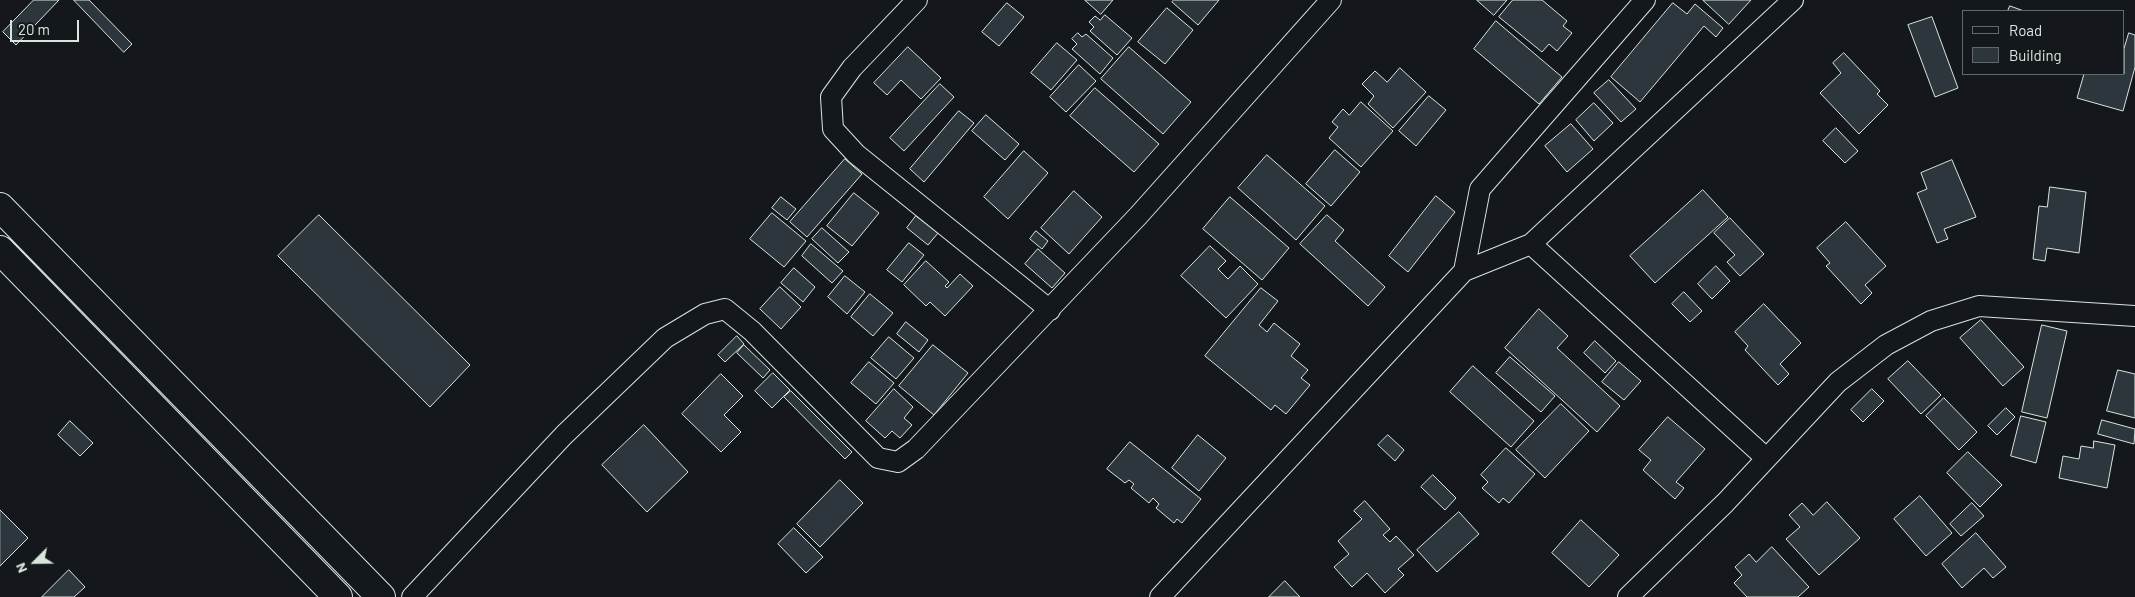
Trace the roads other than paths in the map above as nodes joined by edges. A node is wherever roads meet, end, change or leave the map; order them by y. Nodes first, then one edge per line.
1 (917, 0) edge
2 (1332, 0) edge
3 (1645, 0) edge
4 (1792, 0) edge
5 (0, 208) edge
6 (1531, 244) junction
7 (0, 250) edge
8 (1464, 271) junction
9 (1050, 310) junction
10 (2135, 316) edge
11 (1766, 458) junction
12 (338, 597) edge
13 (381, 597) edge
14 (412, 597) edge
15 (1160, 597) edge
16 (1628, 597) edge

1 - 9 street
2 - 9 street
3 - 8 street
4 - 6 street
5 - 13 street
6 - 8 street
6 - 11 street
7 - 12 street
8 - 15 street
9 - 14 street
10 - 11 street
11 - 16 street

